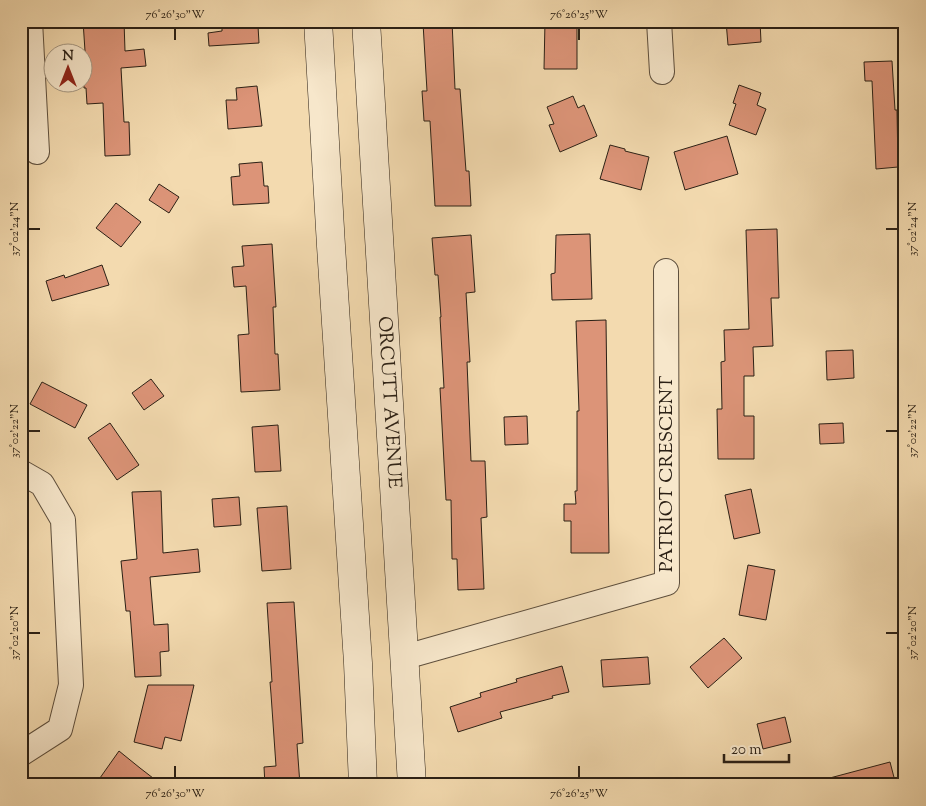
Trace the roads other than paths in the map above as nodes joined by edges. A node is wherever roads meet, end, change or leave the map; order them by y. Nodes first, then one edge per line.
1 (30, 21) edge
2 (318, 21) edge
3 (366, 21) edge
4 (659, 21) edge
5 (662, 72) dead end
6 (37, 152) dead end
7 (666, 271) dead end
8 (21, 472) edge
9 (405, 657) junction
10 (21, 754) edge
11 (363, 785) edge
12 (412, 785) edge

1 - 6 street
2 - 11 main road
3 - 9 main road, ORCUTT AVENUE
4 - 5 street
7 - 9 street, PATRIOT CRESCENT
8 - 10 street
9 - 12 main road, ORCUTT AVENUE

